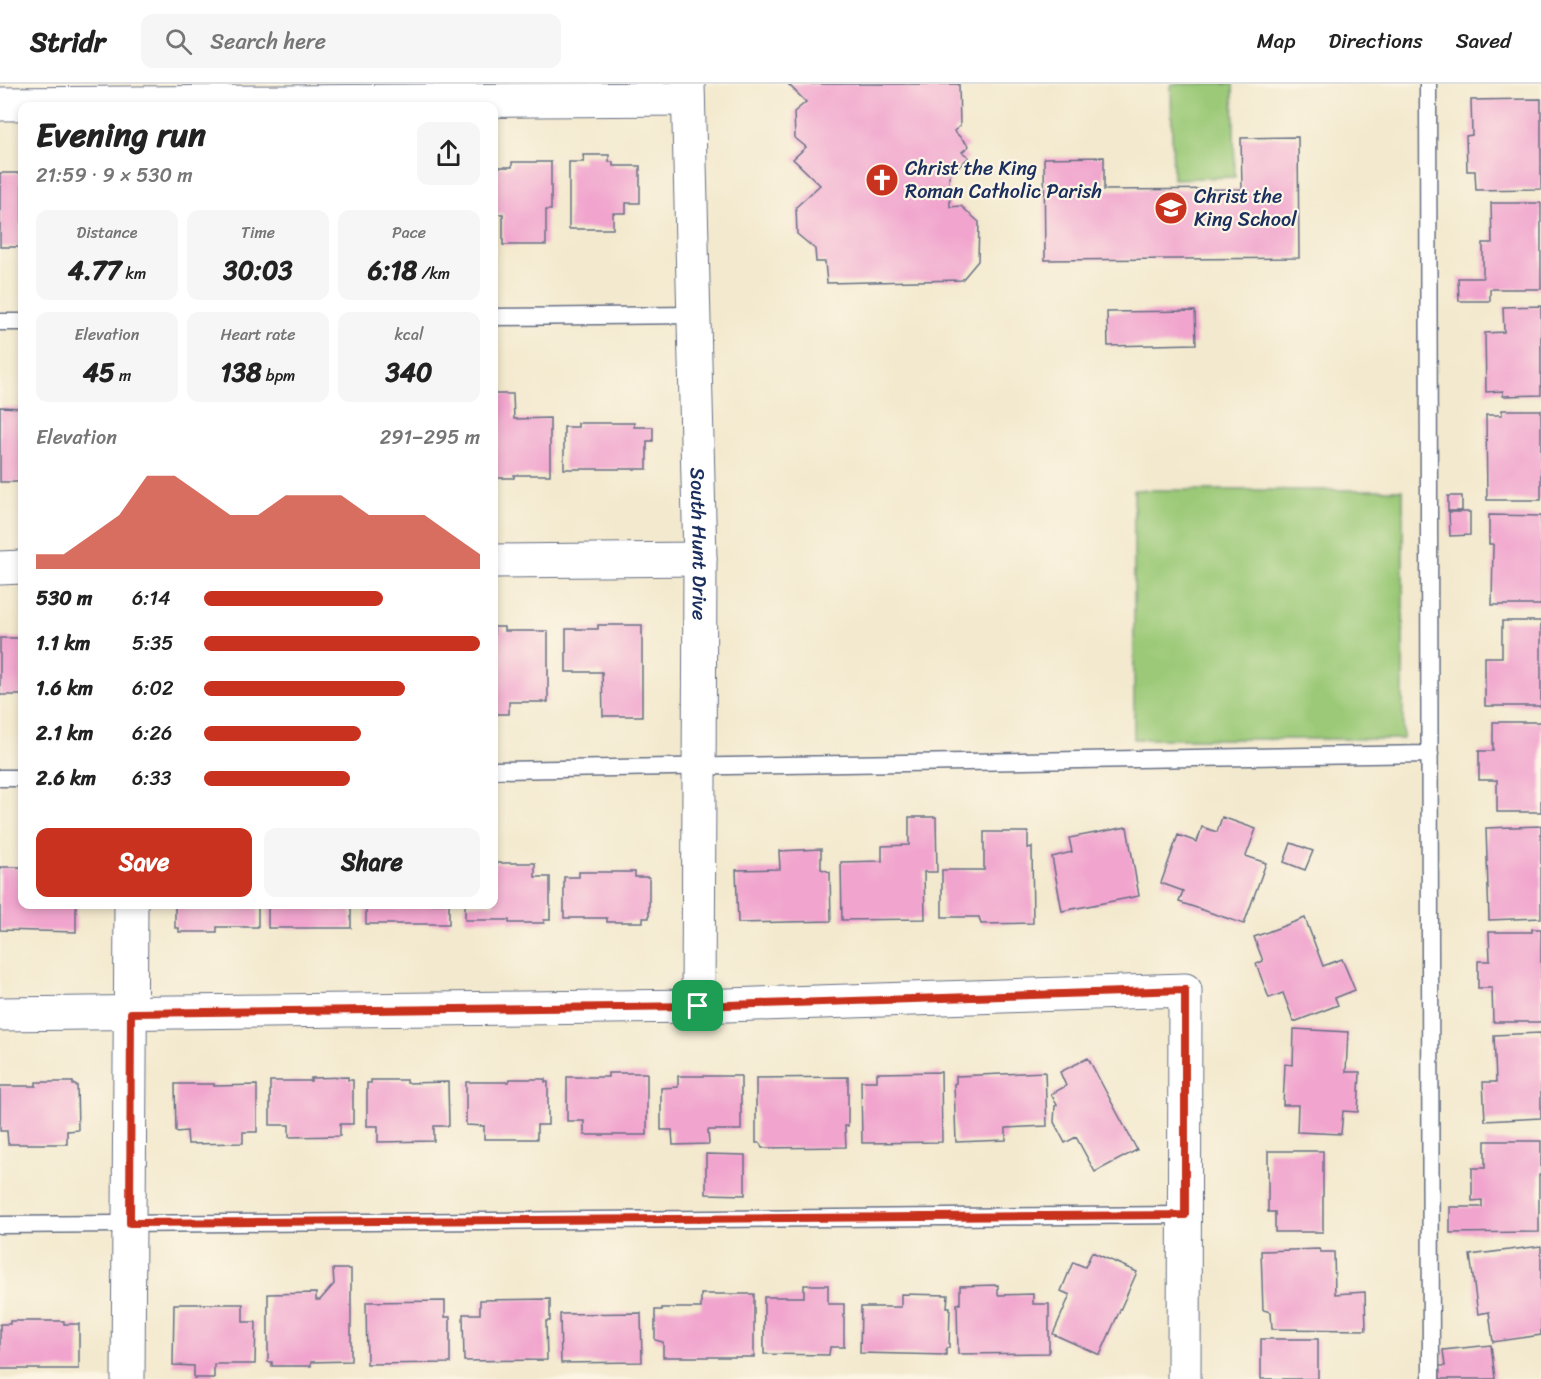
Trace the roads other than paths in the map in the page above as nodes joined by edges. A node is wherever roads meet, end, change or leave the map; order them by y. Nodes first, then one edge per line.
1 (1428, 84) edge
2 (688, 92) edge
3 (129, 98) edge
4 (43, 102) edge
5 (18, 103) edge
6 (0, 104) edge
7 (694, 315) junction
8 (498, 317) edge
9 (0, 322) edge
10 (18, 322) edge
11 (700, 559) junction
12 (498, 561) edge
13 (18, 567) edge
14 (0, 568) edge
15 (1430, 754) junction
16 (699, 767) junction
17 (498, 770) edge
18 (0, 778) edge
19 (18, 778) edge
20 (131, 909) edge
21 (698, 1006) junction
22 (131, 1013) junction
23 (0, 1014) edge
24 (1185, 1215) junction
25 (130, 1223) junction
26 (0, 1225) edge
27 (128, 1379) edge
28 (1184, 1379) edge
29 (1431, 1379) edge

1 - 15 lane
2 - 3 street
2 - 7 street, South Hunt Drive
3 - 4 street
5 - 6 street
7 - 8 lane
7 - 11 street, South Hunt Drive
9 - 10 lane
11 - 12 street
11 - 16 street, South Hunt Drive
13 - 14 street
15 - 16 lane
15 - 29 lane
16 - 17 lane
16 - 21 street, South Hunt Drive
18 - 19 lane
20 - 22 street
21 - 22 street
21 - 24 street
22 - 23 street
22 - 25 street
24 - 25 lane
24 - 28 street
25 - 26 lane
25 - 27 street

